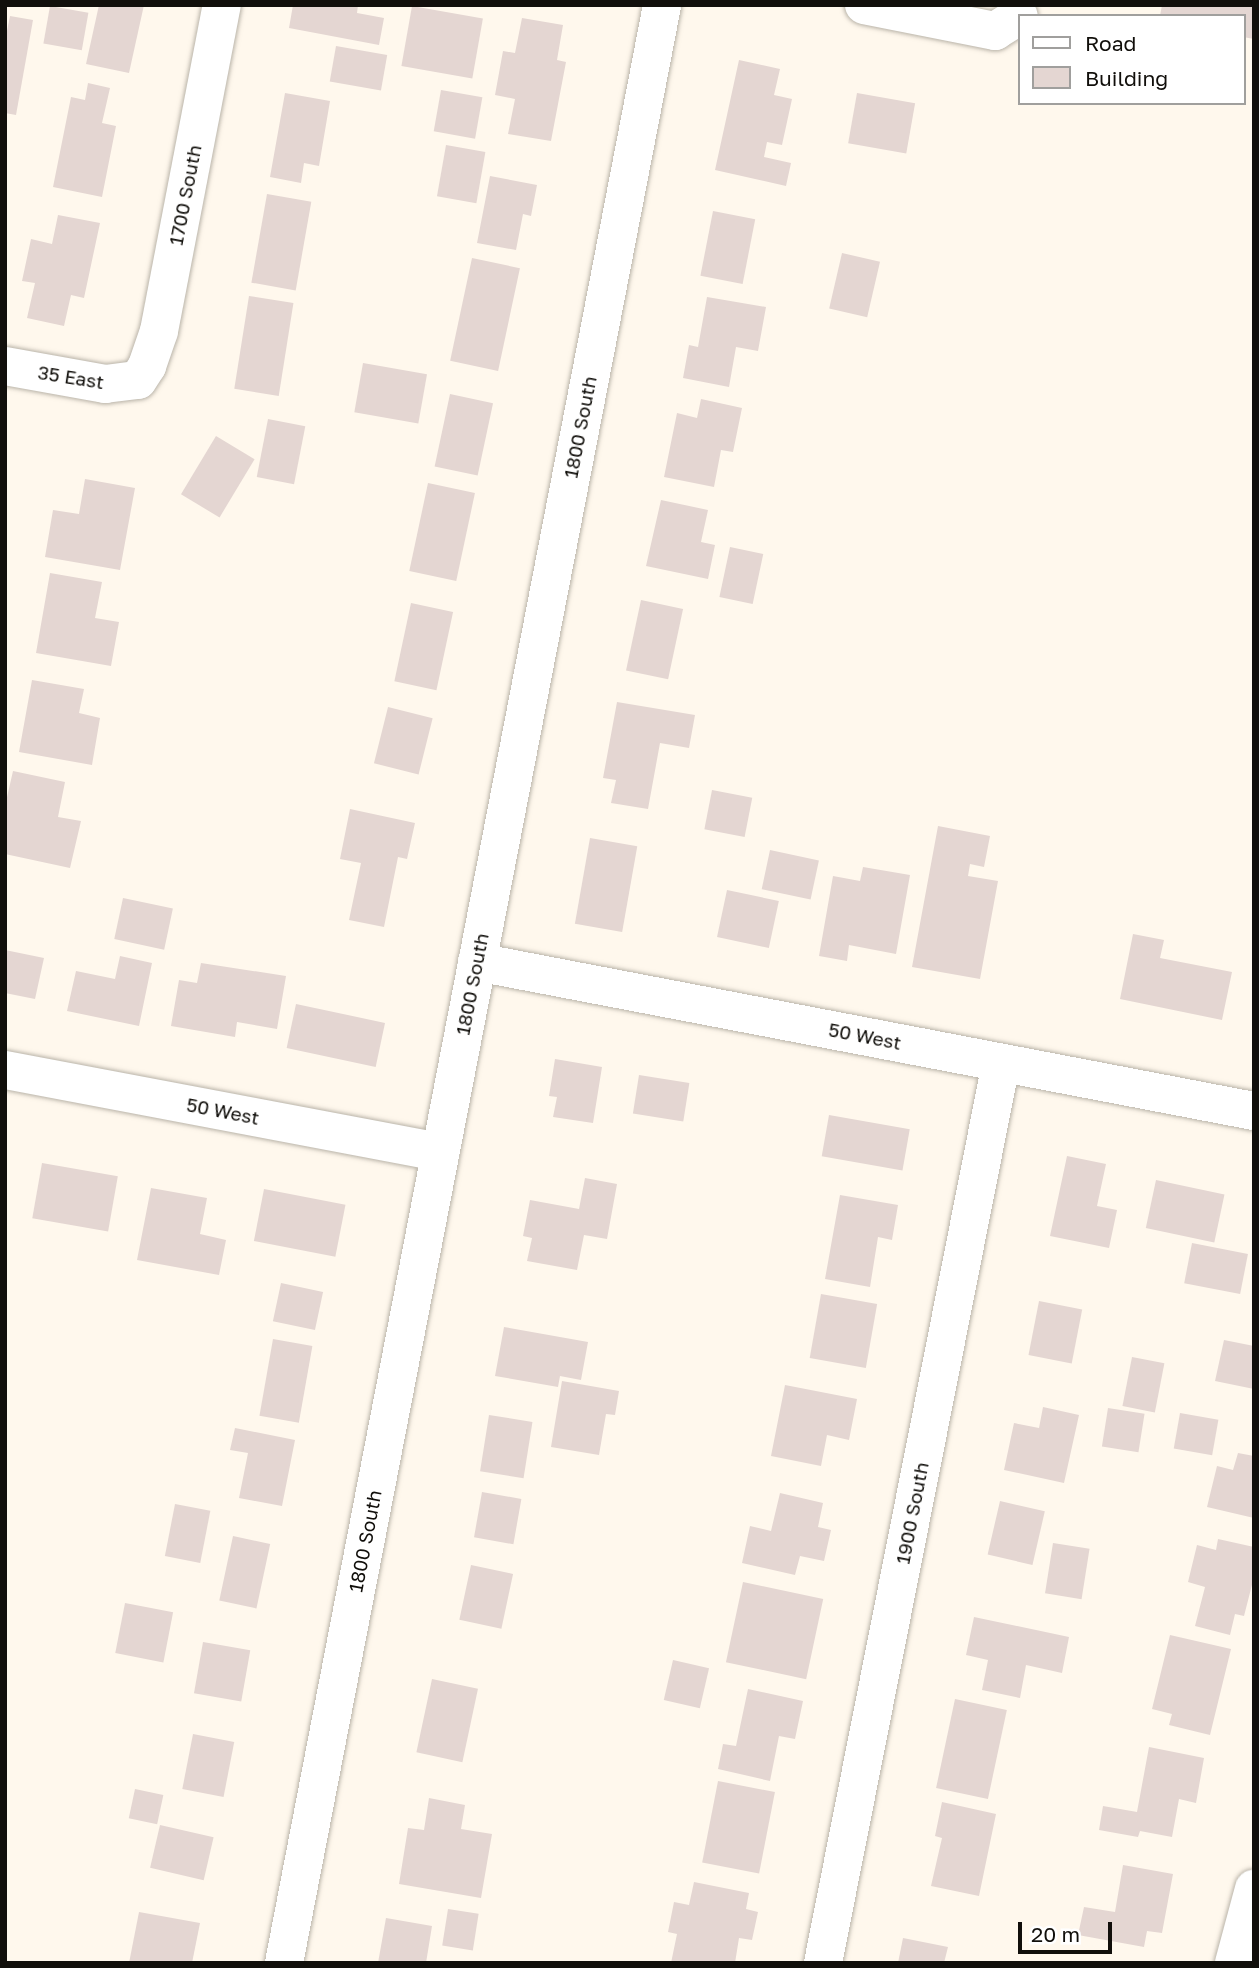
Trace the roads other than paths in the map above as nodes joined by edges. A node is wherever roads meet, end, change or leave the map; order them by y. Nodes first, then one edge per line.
1 (222, 5) edge
2 (662, 5) edge
3 (864, 5) edge
4 (1038, 5) edge
5 (924, 11) edge
6 (998, 19) edge
7 (7, 374) edge
8 (138, 380) joint
9 (477, 962) junction
10 (1001, 1063) junction
11 (5, 1070) edge
12 (1254, 1111) edge
13 (440, 1152) junction
14 (1254, 1889) edge
15 (284, 1963) edge
16 (823, 1963) edge
17 (1234, 1963) edge

1 - 8 street, 1700 South
2 - 9 street, 1800 South
3 - 5 street
4 - 6 street
5 - 6 street
7 - 8 street, 35 East
9 - 10 street, 50 West
9 - 13 street, 1800 South
10 - 12 street, 50 West
10 - 16 street, 1900 South
11 - 13 street, 50 West
13 - 15 street, 1800 South
14 - 17 street

